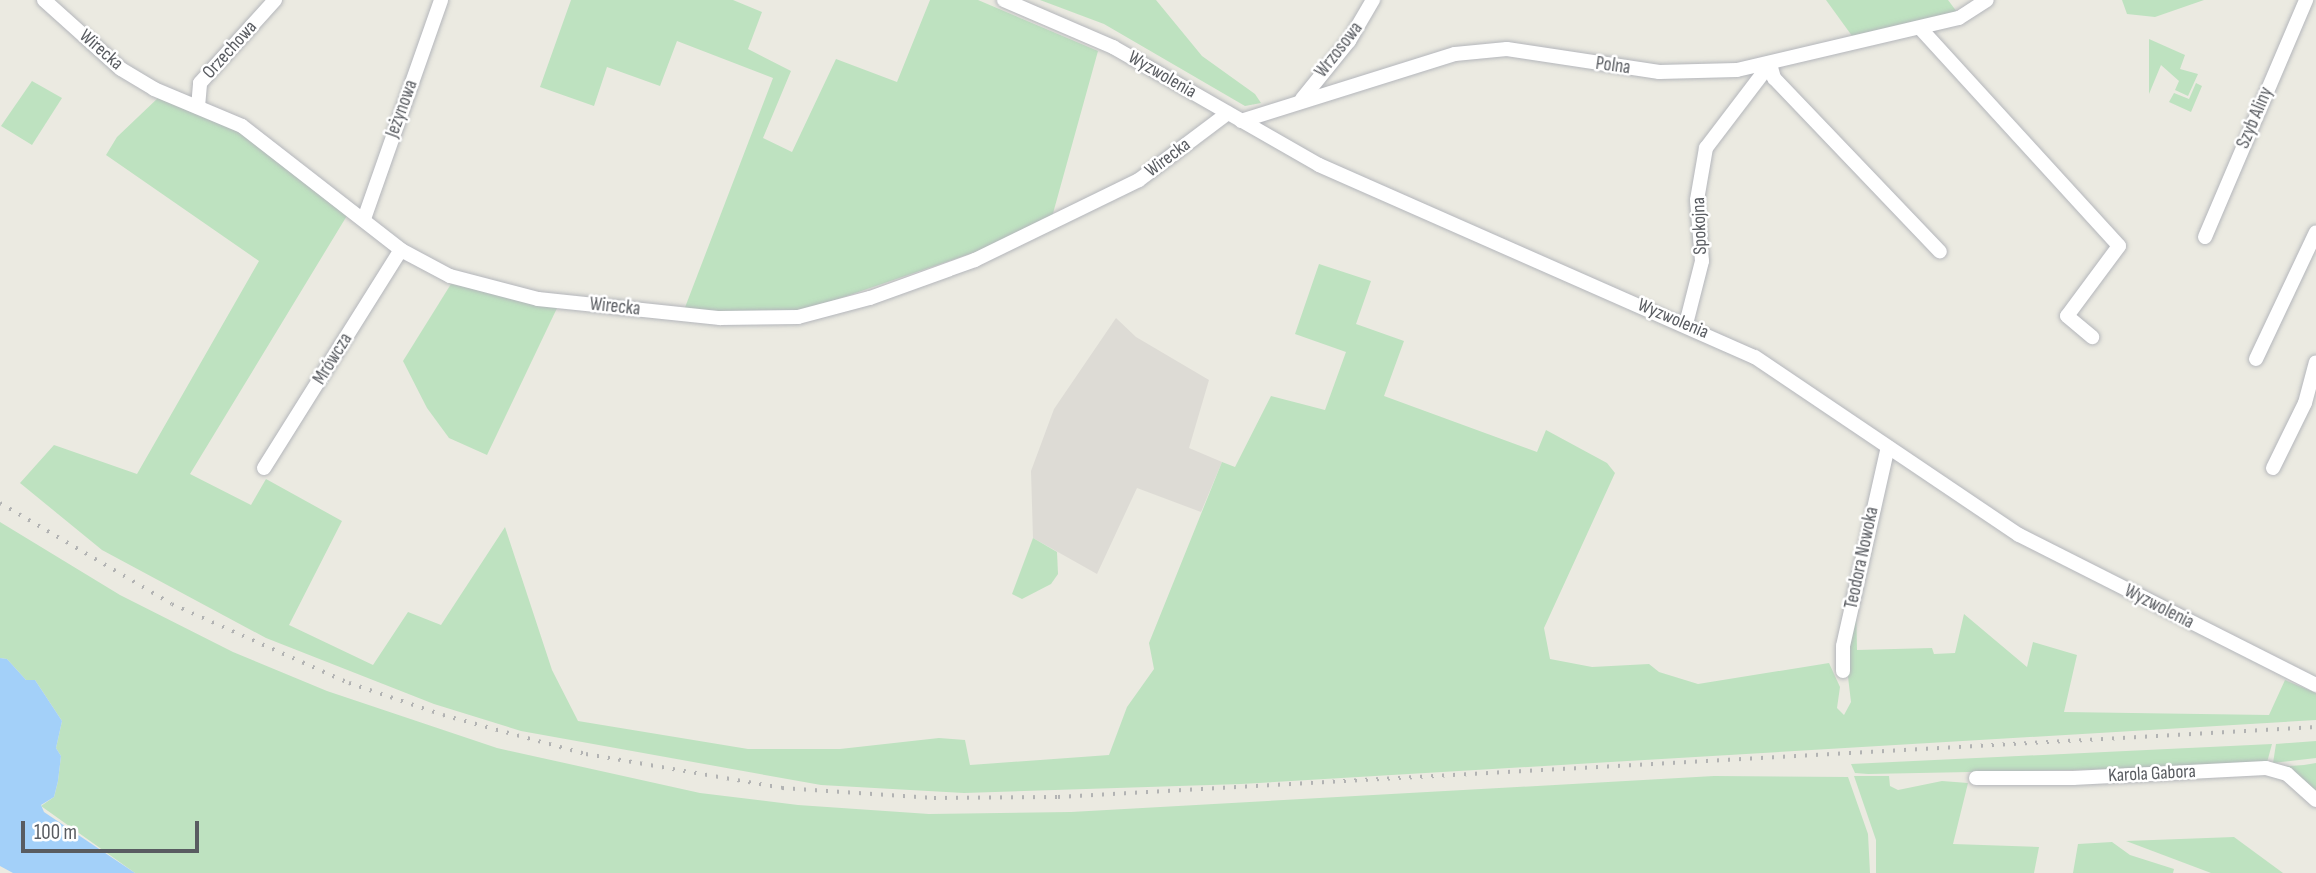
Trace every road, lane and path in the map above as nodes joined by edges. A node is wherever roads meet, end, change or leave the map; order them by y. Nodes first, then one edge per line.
1 (44, 0) edge
2 (275, 0) edge
3 (441, 0) edge
4 (1004, 0) edge
5 (1373, 0) edge
6 (1987, 0) edge
7 (2306, 0) edge
8 (1920, 28) junction
9 (1770, 64) junction
10 (1302, 99) junction
11 (198, 107) junction
12 (1234, 117) junction
13 (364, 219) junction
14 (2316, 232) edge
15 (2205, 237) dead end
16 (401, 250) junction
17 (1940, 252) dead end
18 (1686, 324) junction
19 (2092, 337) dead end
20 (2256, 359) dead end
21 (2316, 362) edge
22 (1888, 447) junction
23 (264, 468) dead end
24 (2273, 468) dead end
25 (1843, 671) dead end
26 (2316, 685) edge
27 (1976, 778) dead end
28 (2316, 800) edge

1 - 11 street, Wirecka
2 - 11 street, Orzechowa
3 - 13 street, Jeżynowa
4 - 12 street, Wyzwolenia
5 - 10 street, Wrzosowa
6 - 8 street, Polna
7 - 15 street, Szyb Aliny
8 - 9 street, Polna
8 - 19 street
9 - 10 street, Polna
9 - 17 street
9 - 18 street, Spokojna
10 - 12 street, Polna
11 - 13 street, Wirecka
12 - 16 street, Wirecka
12 - 18 street, Wyzwolenia
13 - 16 street, Wirecka
14 - 20 street
16 - 23 street, Mrówcza
18 - 22 street, Wyzwolenia
21 - 24 street
22 - 25 street, Teodora Nowoka
22 - 26 street, Wyzwolenia
27 - 28 street, Karola Gabora

